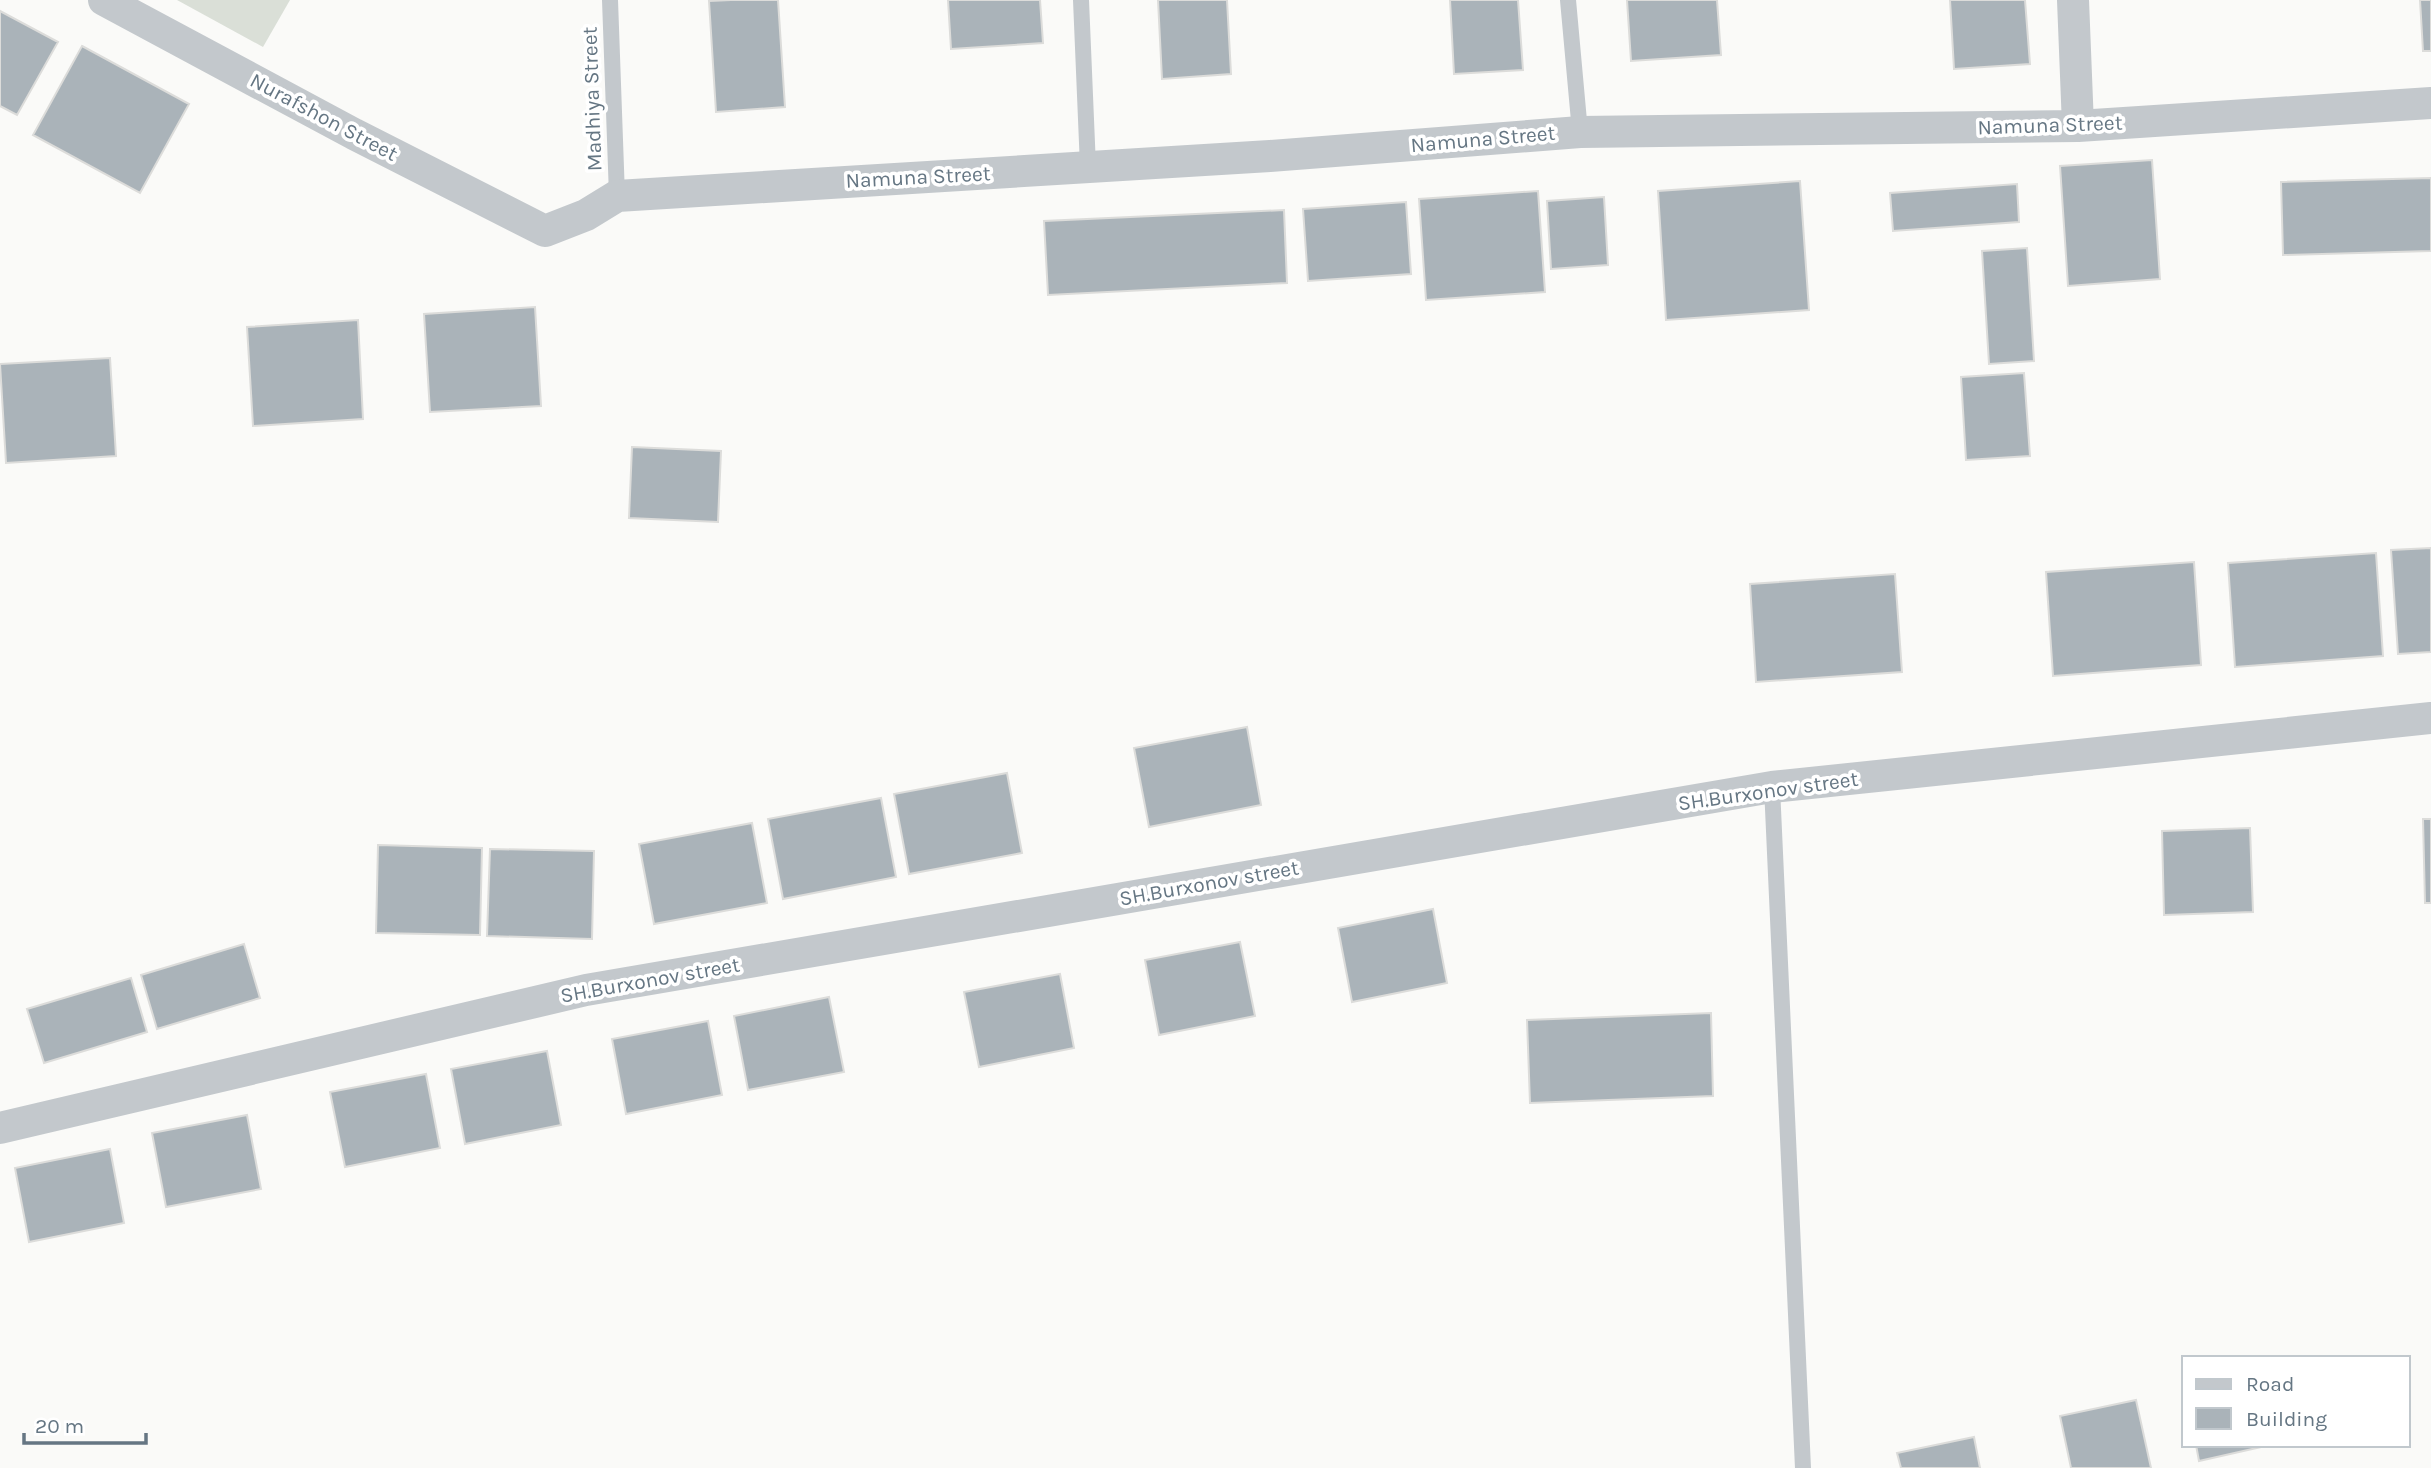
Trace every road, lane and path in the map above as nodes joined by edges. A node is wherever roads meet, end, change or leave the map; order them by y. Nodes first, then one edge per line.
1 (104, 0) edge
2 (610, 0) edge
3 (1081, 0) edge
4 (1568, 0) edge
5 (2073, 0) edge
6 (2431, 103) edge
7 (2078, 126) junction
8 (1580, 132) junction
9 (1088, 167) junction
10 (617, 196) junction
11 (545, 231) joint
12 (2431, 718) edge
13 (1772, 787) junction
14 (0, 1128) edge
15 (1802, 1468) edge

1 - 11 street, Nurafshon Street
2 - 10 lane, Madhiya Street
3 - 9 lane
4 - 8 lane
5 - 7 street
6 - 7 street, Namuna Street
7 - 8 street, Namuna Street
8 - 9 street, Namuna Street
9 - 10 street, Namuna Street
10 - 11 street, Namuna Street
12 - 13 street, SH.Burxonov street
13 - 14 street, SH.Burxonov street
13 - 15 lane

